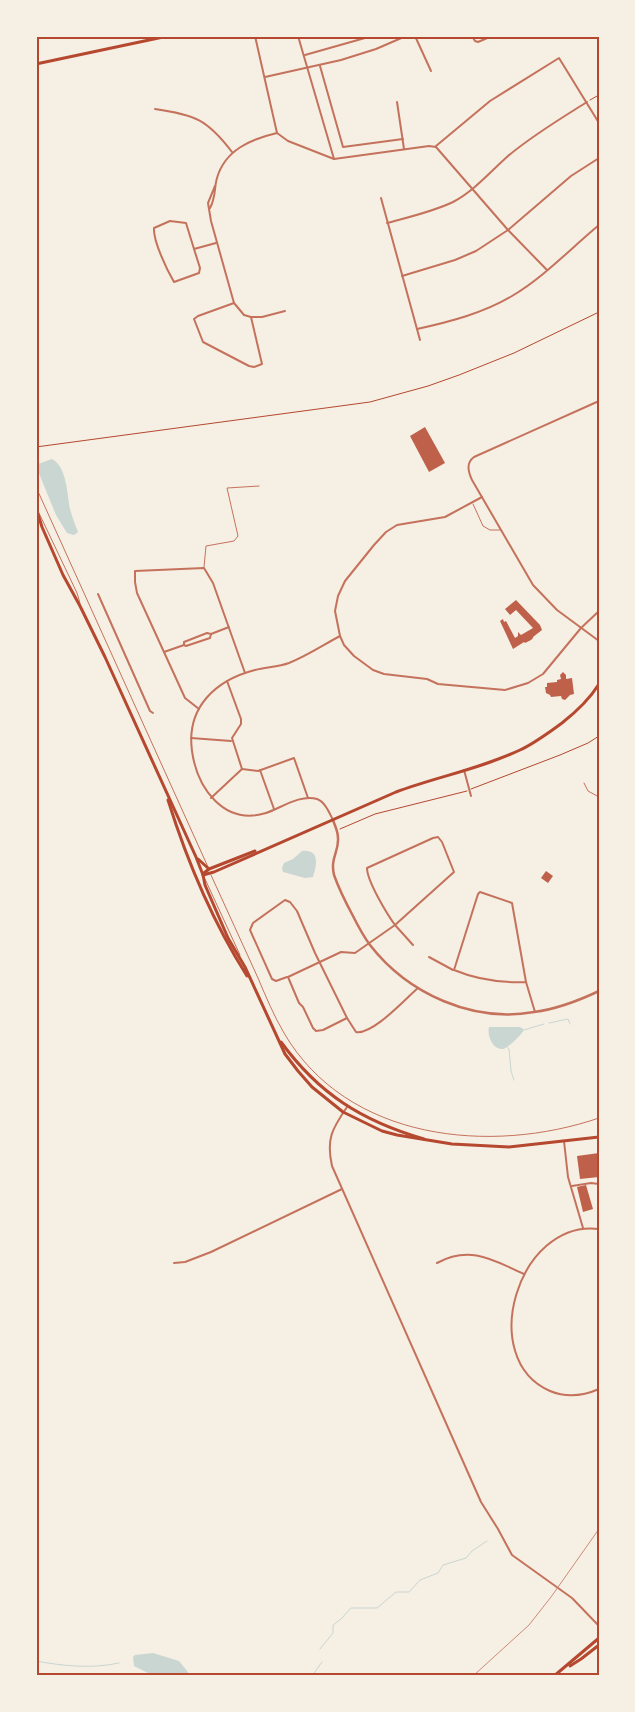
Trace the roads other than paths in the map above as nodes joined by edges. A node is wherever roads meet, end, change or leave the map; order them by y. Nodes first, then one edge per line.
1 (168, 36) edge
2 (255, 36) edge
3 (298, 36) edge
4 (372, 36) edge
5 (406, 36) edge
6 (415, 36) edge
7 (472, 36) edge
8 (492, 36) edge
9 (304, 56) junction
10 (36, 65) edge
11 (320, 66) junction
12 (308, 68) junction
13 (431, 71) dead end
14 (264, 77) junction
15 (397, 102) dead end
16 (587, 102) junction
17 (155, 109) dead end
18 (599, 123) edge
19 (276, 133) junction
20 (402, 139) junction
21 (436, 147) junction
22 (404, 149) junction
23 (232, 152) junction
24 (599, 158) edge
25 (334, 159) junction
26 (215, 186) junction
27 (472, 189) junction
28 (381, 198) dead end
29 (209, 208) junction
30 (387, 223) junction
31 (599, 225) edge
32 (508, 230) junction
33 (216, 243) junction
34 (194, 249) junction
35 (547, 270) junction
36 (402, 276) junction
37 (234, 302) junction
38 (286, 311) dead end
39 (251, 317) junction
40 (417, 329) junction
41 (420, 340) dead end
42 (598, 402) edge
43 (259, 486) dead end
44 (36, 487) edge
45 (482, 497) junction
46 (472, 503) junction
47 (36, 508) edge
48 (501, 530) junction
49 (204, 568) junction
50 (98, 594) dead end
51 (599, 611) edge
52 (229, 627) junction
53 (580, 628) junction
54 (211, 634) junction
55 (340, 636) junction
56 (599, 641) edge
57 (184, 645) junction
58 (164, 652) junction
59 (245, 673) junction
60 (227, 681) junction
61 (599, 684) edge
62 (199, 709) junction
63 (153, 713) dead end
64 (191, 738) junction
65 (232, 741) junction
66 (242, 769) junction
67 (260, 770) junction
68 (464, 770) junction
69 (584, 783) dead end
70 (165, 790) junction
71 (471, 796) dead end
72 (599, 797) edge
73 (211, 798) junction
74 (308, 798) junction
75 (274, 809) junction
76 (333, 820) junction
77 (176, 827) junction
78 (265, 848) junction
79 (196, 857) junction
80 (209, 869) junction
81 (210, 873) junction
82 (203, 874) junction
83 (199, 882) junction
84 (395, 925) junction
85 (369, 944) junction
86 (413, 944) dead end
87 (429, 956) dead end
88 (319, 961) junction
89 (454, 970) junction
90 (288, 977) junction
91 (526, 982) junction
92 (253, 985) junction
93 (418, 988) junction
94 (599, 991) edge
95 (534, 1012) junction
96 (347, 1018) junction
97 (276, 1035) junction
98 (347, 1107) junction
99 (343, 1112) junction
100 (599, 1118) edge
101 (599, 1137) edge
102 (564, 1141) junction
103 (436, 1142) junction
104 (599, 1184) edge
105 (570, 1187) junction
106 (342, 1189) junction
107 (583, 1229) junction
108 (599, 1229) edge
109 (174, 1263) dead end
110 (437, 1263) dead end
111 (524, 1274) junction
112 (599, 1389) edge
113 (599, 1626) edge
114 (599, 1638) edge
115 (599, 1645) edge
116 (559, 1672) junction
117 (554, 1676) edge

1 - 10 main road
2 - 14 street
3 - 9 street
4 - 9 street
5 - 11 street
6 - 13 street
7 - 8 street
9 - 12 street
11 - 12 street
11 - 20 street
12 - 14 street
12 - 25 street
14 - 19 street
15 - 20 street
16 - 18 street
16 - 21 street
16 - 27 street
17 - 23 street
19 - 23 street
19 - 25 street
20 - 22 street
21 - 22 street
21 - 27 street
22 - 25 street
23 - 26 street
24 - 32 street
26 - 29 street
26 - 29 street
27 - 30 street
27 - 32 street
28 - 30 street
29 - 33 street
30 - 36 street
31 - 35 street
32 - 35 street
32 - 36 street
33 - 34 street
33 - 37 street
34 - 34 street
35 - 40 street
36 - 40 street
37 - 39 street
37 - 39 street
38 - 39 street
40 - 41 street
42 - 45 street
43 - 49 lane
44 - 80 lane
45 - 46 street
45 - 48 street
46 - 48 lane
46 - 55 street
47 - 70 main road
48 - 53 street
49 - 52 street
49 - 58 street
50 - 63 street
51 - 53 street
52 - 54 street
52 - 59 street
53 - 55 street
53 - 56 street
54 - 57 street
54 - 57 street
55 - 59 street
57 - 58 street
58 - 62 street
59 - 60 street
60 - 62 street
60 - 65 street
61 - 68 main road
62 - 64 street
64 - 65 street
64 - 73 street
65 - 66 street
66 - 67 street
66 - 73 street
67 - 74 street
67 - 75 street
68 - 71 street
68 - 76 main road
69 - 72 lane
70 - 77 main road
70 - 79 main road
73 - 75 street
74 - 75 street
74 - 76 street
76 - 78 main road
76 - 85 street
77 - 82 main road
77 - 83 main road
78 - 80 main road
78 - 81 main road
79 - 80 main road
79 - 82 main road
80 - 81 lane
80 - 82 main road
81 - 82 main road
81 - 100 lane
82 - 83 main road
82 - 92 main road
83 - 92 main road
84 - 84 street
84 - 85 street
84 - 86 street
85 - 88 street
85 - 93 street
87 - 89 street
88 - 90 street
88 - 90 street
88 - 96 street
89 - 91 street
89 - 91 street
90 - 96 street
91 - 95 street
92 - 97 main road
93 - 95 street
93 - 96 street
94 - 95 street
97 - 98 main road
97 - 99 main road
98 - 99 street
98 - 103 main road
99 - 103 main road
99 - 106 street
101 - 102 main road
102 - 103 main road
102 - 105 street
104 - 105 street
105 - 107 street
106 - 109 street
106 - 113 street
107 - 108 street
107 - 111 street
110 - 111 street
111 - 112 street
114 - 116 main road
115 - 116 main road
116 - 117 main road

